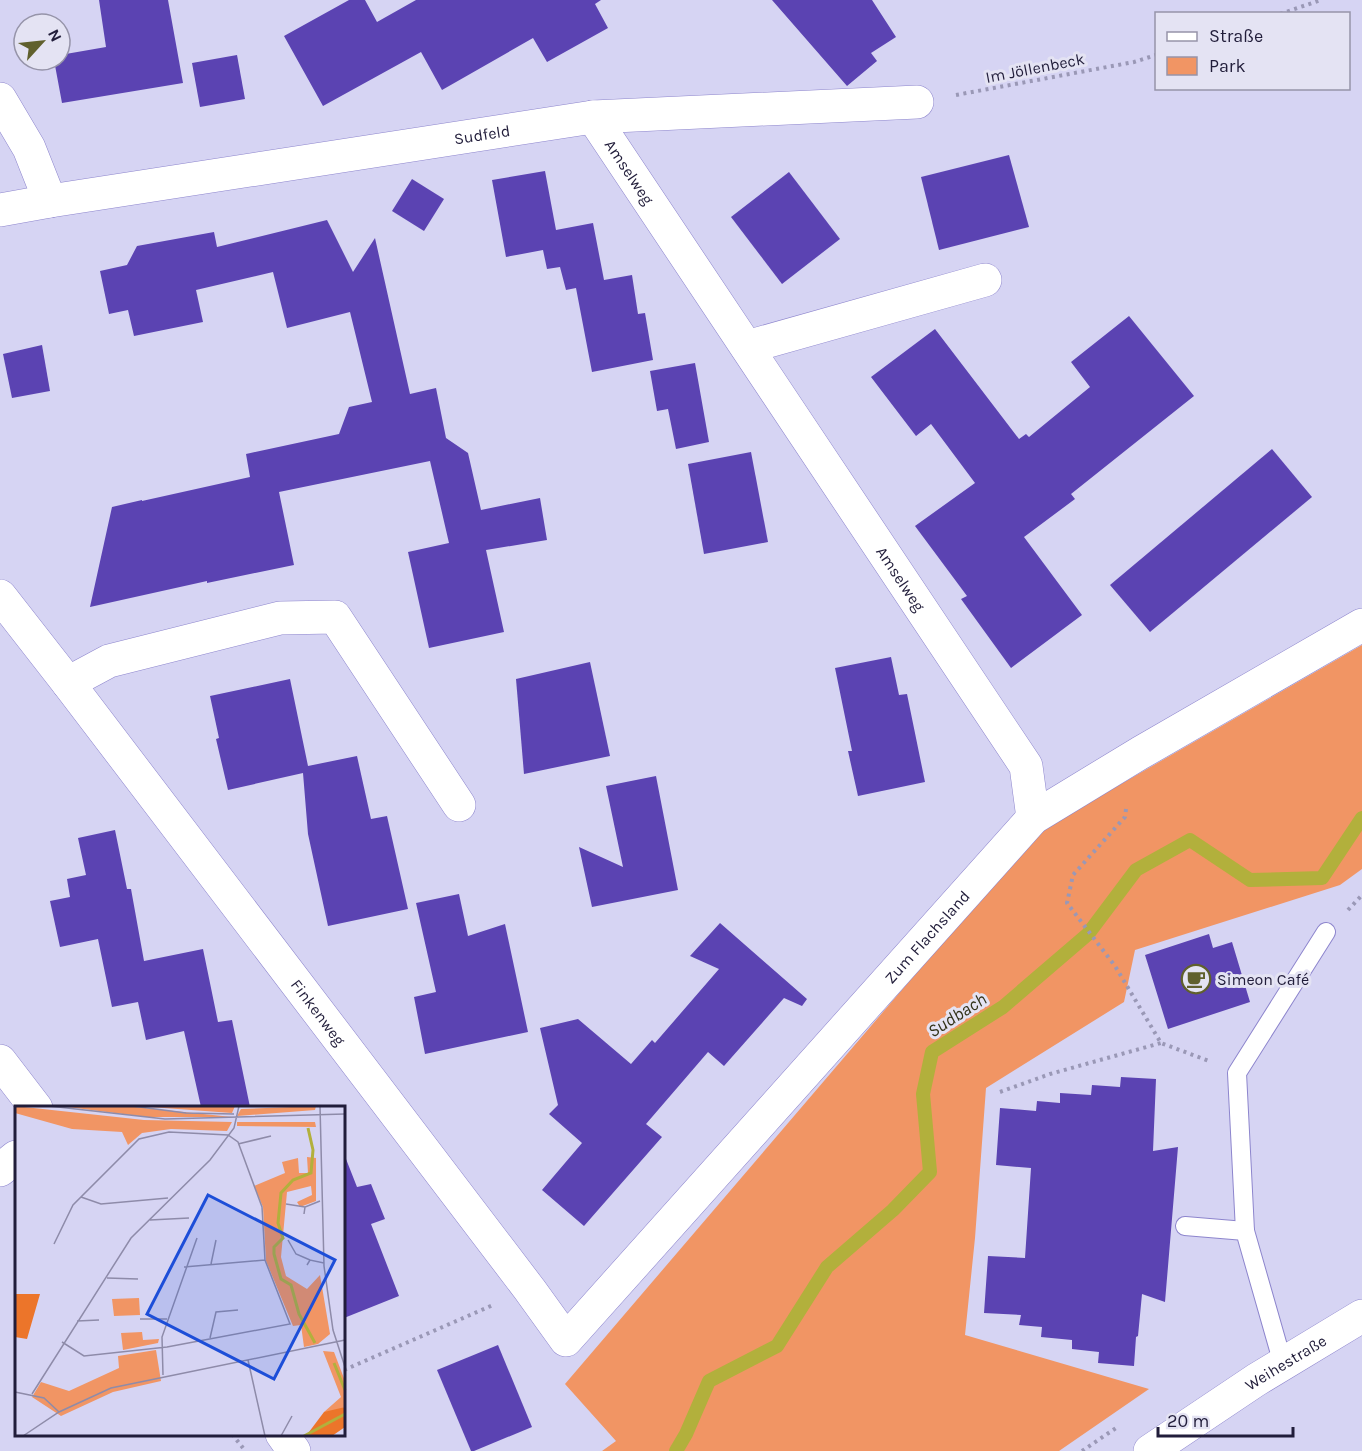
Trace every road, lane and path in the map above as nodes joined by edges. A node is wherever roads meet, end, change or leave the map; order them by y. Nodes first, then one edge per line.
1 (1321, 0) edge
2 (1286, 12) edge
3 (1155, 54) edge
4 (0, 99) edge
5 (917, 102) joint
6 (593, 117) junction
7 (50, 201) junction
8 (0, 210) edge
9 (985, 280) dead end
10 (747, 347) junction
11 (0, 596) edge
12 (1362, 625) edge
13 (68, 683) junction
14 (1140, 753) junction
15 (459, 805) dead end
16 (1033, 818) junction
17 (1326, 932) dead end
18 (1161, 1043) junction
19 (0, 1061) edge
20 (1237, 1073) junction
21 (1000, 1092) dead end
22 (35, 1106) edge
23 (15, 1158) edge
24 (0, 1170) edge
25 (1185, 1226) dead end
26 (1245, 1231) junction
27 (530, 1290) junction
28 (1362, 1316) edge
29 (566, 1340) joint
30 (1283, 1364) junction
31 (345, 1370) edge
32 (234, 1436) edge
33 (283, 1436) edge
34 (245, 1451) edge
35 (294, 1451) edge
36 (1150, 1451) edge

1 - 2 path
3 - 5 path, Im Jöllenbeck
4 - 7 street
5 - 6 street, Sudfeld
6 - 7 street, Sudfeld
6 - 10 street, Amselweg
7 - 8 street, Sudfeld
9 - 10 street
10 - 16 street, Amselweg
11 - 13 street, Finkenweg
12 - 14 street, Zum Flachsland
13 - 15 street
13 - 27 street, Finkenweg
14 - 16 street, Zum Flachsland
14 - 18 path
16 - 29 street, Zum Flachsland
17 - 20 lane
18 - 20 path
18 - 21 path
19 - 22 street
20 - 26 lane
23 - 24 street
25 - 26 lane
26 - 30 lane
27 - 29 street, Finkenweg
27 - 31 path
28 - 30 street, Weihestraße
30 - 36 street, Weihestraße
32 - 34 path
33 - 35 street

